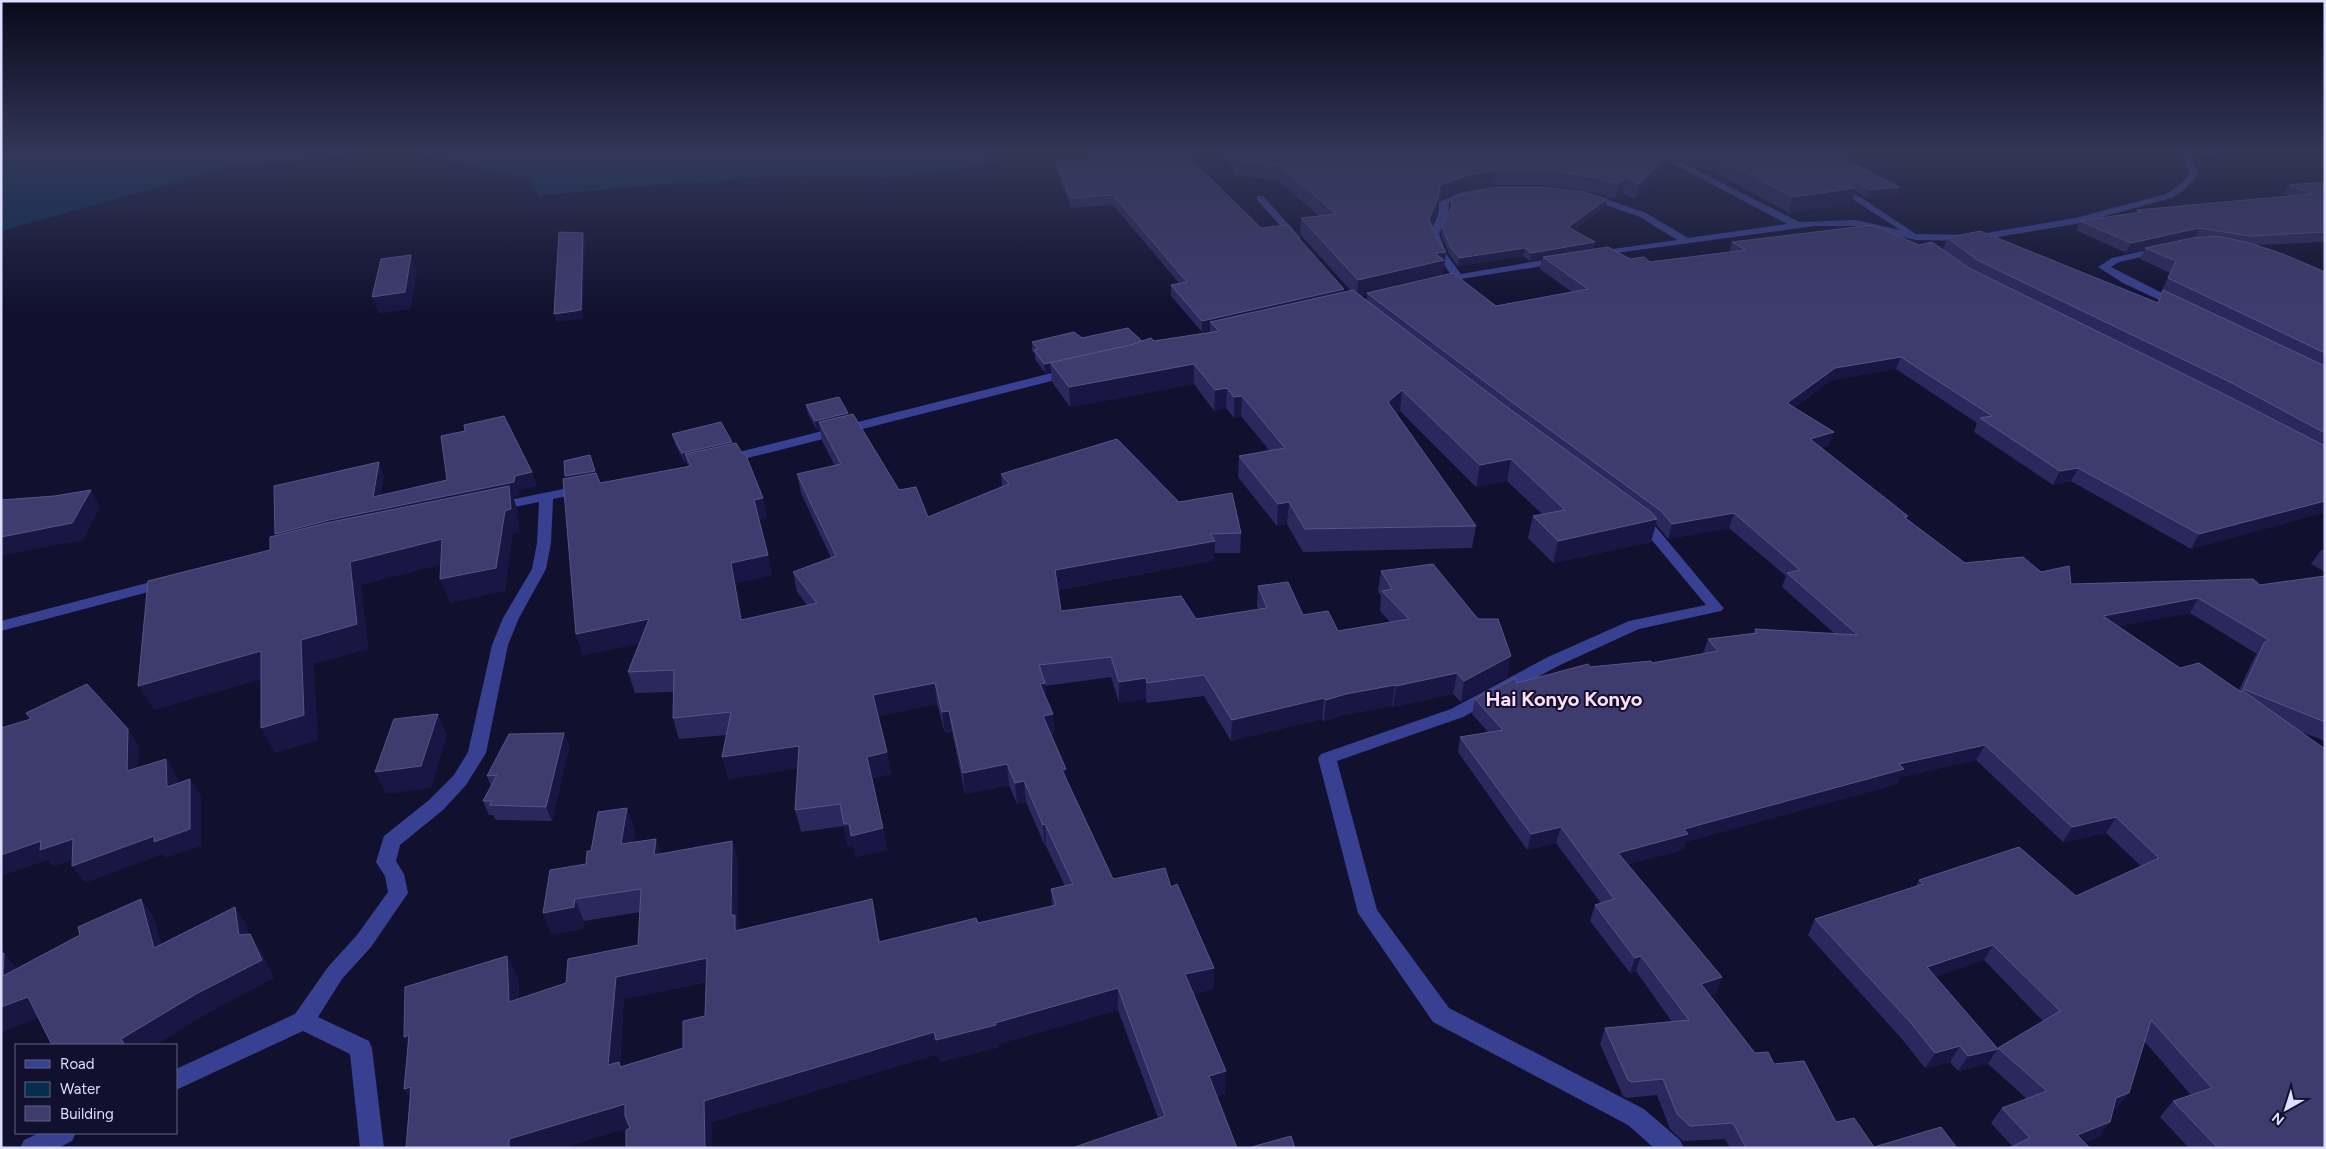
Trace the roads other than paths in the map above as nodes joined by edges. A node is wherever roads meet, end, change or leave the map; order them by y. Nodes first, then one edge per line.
1 (1266, 205) edge
2 (1444, 205) edge
3 (1613, 205) edge
4 (1758, 205) edge
5 (1867, 205) edge
6 (2137, 205) edge
7 (1795, 224) junction
8 (1916, 237) junction
9 (1686, 241) junction
10 (1304, 247) edge
11 (1930, 248) edge
12 (2169, 249) edge
13 (1588, 256) edge
14 (1569, 259) edge
15 (1458, 277) junction
16 (1430, 283) edge
17 (2185, 308) edge
18 (1082, 370) edge
19 (715, 462) edge
20 (591, 488) edge
21 (546, 496) junction
22 (479, 510) edge
23 (1628, 513) edge
24 (177, 580) edge
25 (1, 626) edge
26 (303, 1021) junction
27 (178, 1079) edge
28 (62, 1134) edge
29 (32, 1148) edge
30 (372, 1148) edge
31 (1672, 1148) edge

1 - 10 street
2 - 15 street
3 - 9 street
4 - 7 street
5 - 8 street
6 - 8 street
7 - 8 street
7 - 9 street
8 - 11 street
9 - 13 street
12 - 17 street
14 - 15 street
15 - 16 street
18 - 19 street
20 - 21 street
21 - 22 street
21 - 26 street
23 - 31 street
24 - 25 street
26 - 27 street
26 - 30 street
28 - 29 street

